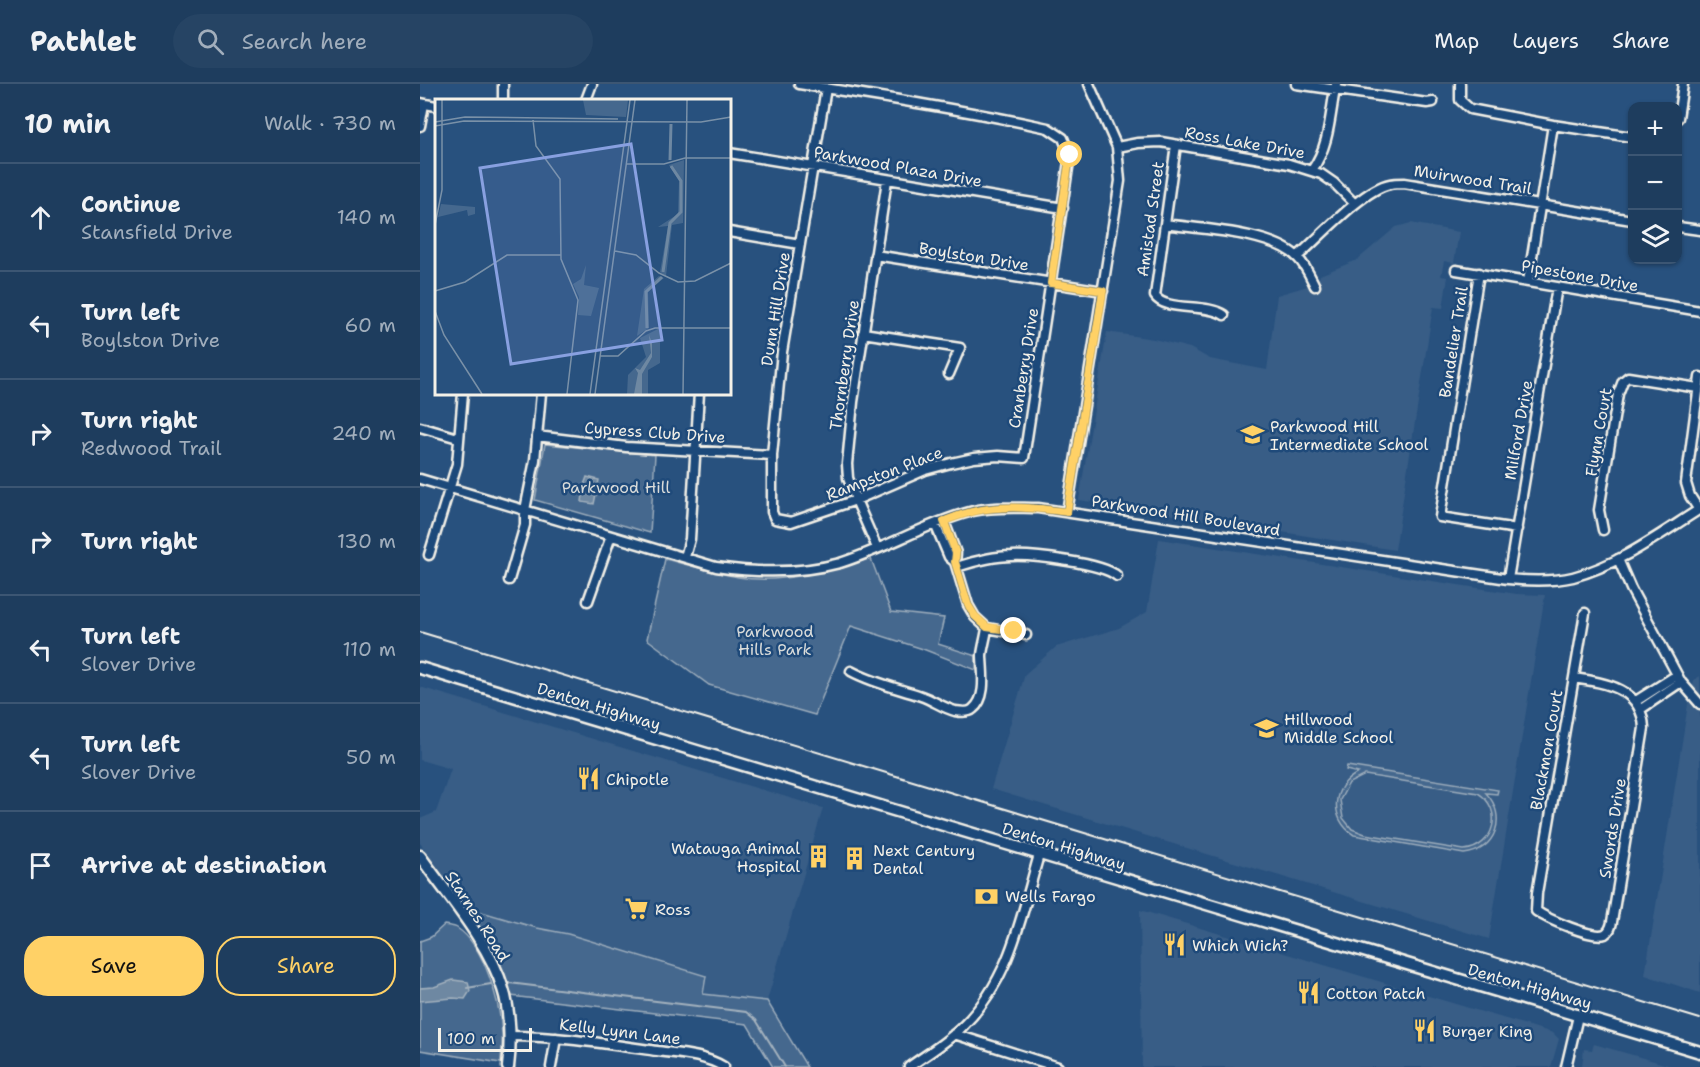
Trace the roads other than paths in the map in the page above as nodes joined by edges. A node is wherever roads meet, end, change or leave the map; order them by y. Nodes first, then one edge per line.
1 (503, 84) edge
2 (592, 84) edge
3 (799, 84) edge
4 (1089, 84) edge
5 (1296, 84) edge
6 (1460, 84) edge
7 (1683, 84) edge
8 (1335, 87) edge
9 (826, 88) junction
10 (502, 99) edge
11 (586, 99) edge
12 (1433, 102) dead end
13 (1680, 102) edge
14 (422, 104) edge
15 (1553, 125) junction
16 (420, 126) edge
17 (1628, 135) edge
18 (1176, 144) junction
19 (1117, 147) junction
20 (730, 153) edge
21 (814, 166) junction
22 (1312, 170) junction
23 (887, 180) junction
24 (1355, 204) junction
25 (1540, 205) junction
26 (1063, 208) junction
27 (1628, 219) edge
28 (1165, 224) junction
29 (1682, 228) edge
30 (1700, 230) edge
31 (730, 231) edge
32 (800, 244) junction
33 (875, 255) junction
34 (1297, 257) junction
35 (1456, 270) dead end
36 (1479, 273) junction
37 (1528, 282) junction
38 (1051, 283) junction
39 (1315, 286) dead end
40 (1557, 287) junction
41 (1103, 291) junction
42 (1700, 311) edge
43 (1224, 315) dead end
44 (863, 333) junction
45 (949, 374) dead end
46 (1700, 377) edge
47 (1698, 388) junction
48 (463, 394) edge
49 (541, 394) edge
50 (699, 394) edge
51 (420, 427) edge
52 (537, 436) junction
53 (458, 438) junction
54 (695, 450) junction
55 (772, 455) junction
56 (1024, 458) joint
57 (420, 479) edge
58 (448, 487) junction
59 (856, 500) junction
60 (1700, 509) edge
61 (525, 510) junction
62 (1067, 512) junction
63 (791, 522) joint
64 (940, 522) junction
65 (1517, 529) junction
66 (1603, 530) dead end
67 (611, 536) junction
68 (877, 548) junction
69 (429, 555) dead end
70 (685, 557) junction
71 (1618, 559) junction
72 (956, 565) junction
73 (1117, 576) dead end
74 (1508, 579) junction
75 (509, 580) dead end
76 (588, 602) dead end
77 (1585, 613) dead end
78 (987, 627) junction
79 (1026, 635) dead end
80 (420, 668) edge
81 (851, 671) dead end
82 (1574, 678) junction
83 (1678, 679) junction
84 (1700, 704) edge
85 (1638, 705) junction
86 (1039, 855) junction
87 (420, 856) edge
88 (1537, 893) joint
89 (1578, 1016) junction
90 (954, 1034) junction
91 (509, 1036) junction
92 (556, 1038) junction
93 (1700, 1052) edge
94 (508, 1067) edge
95 (551, 1067) edge
96 (724, 1067) edge
97 (909, 1067) edge
98 (1058, 1067) edge
99 (1566, 1067) edge

1 - 10 street
2 - 11 street
3 - 9 street, Cranberry Drive
4 - 19 street
5 - 8 street
6 - 15 street
7 - 13 street
8 - 12 street
8 - 22 street
9 - 21 street, Dunn Hill Drive
9 - 26 street, Cranberry Drive
14 - 16 street
15 - 17 street
15 - 25 street
18 - 19 street, Ross Lake Drive
18 - 22 street, Ross Lake Drive
18 - 28 street, Amistad Street
19 - 41 street
20 - 21 street, Parkwood Plaza Drive
21 - 23 street, Parkwood Plaza Drive
21 - 32 street, Dunn Hill Drive
22 - 24 street, Ross Lake Drive
23 - 26 street, Parkwood Plaza Drive
23 - 33 street, Thornberry Drive
24 - 25 street, Muirwood Trail
24 - 34 street, Muirwood Trail
25 - 27 street, Muirwood Trail
25 - 37 street
26 - 38 street, Cranberry Drive
28 - 34 street
28 - 43 street, Amistad Street
29 - 30 street
31 - 32 street
32 - 55 street, Dunn Hill Drive
33 - 38 street, Boylston Drive
33 - 44 street, Thornberry Drive
34 - 39 street
35 - 36 street, Pipestone Drive
36 - 37 street, Pipestone Drive
36 - 65 street, Bandelier Trail
37 - 40 street, Pipestone Drive
38 - 41 street, Boylston Drive
38 - 56 street, Cranberry Drive
40 - 42 street, Pipestone Drive
40 - 65 street, Milford Drive
41 - 62 street
44 - 45 street
44 - 59 street, Thornberry Drive
46 - 47 street
47 - 60 street
47 - 66 street, Flynn Court
48 - 53 street
49 - 52 street
50 - 54 street
51 - 53 street
52 - 54 street, Cypress Club Drive
52 - 61 street
53 - 58 street
54 - 55 street, Cypress Club Drive
54 - 70 street
55 - 63 street, Dunn Hill Drive
56 - 59 street, Rampston Place
57 - 58 street, Parkwood Hill Boulevard
58 - 61 street, Parkwood Hill Boulevard
58 - 69 street
59 - 63 street, Rampston Place
59 - 68 street, Thornberry Drive
60 - 71 street, Parkwood Hill Boulevard
61 - 67 street, Parkwood Hill Boulevard
61 - 75 street
62 - 64 street, Parkwood Hill Boulevard
62 - 74 street, Parkwood Hill Boulevard
64 - 68 street, Parkwood Hill Boulevard
64 - 72 street
65 - 74 street, Milford Drive
67 - 70 street, Parkwood Hill Boulevard
67 - 76 street
68 - 70 street, Parkwood Hill Boulevard
71 - 74 street, Parkwood Hill Boulevard
71 - 83 street
72 - 73 street
72 - 78 street
77 - 82 street, Blackmon Court
78 - 79 street
78 - 81 street
80 - 86 main road, Denton Highway
82 - 85 street
82 - 88 street, Blackmon Court
83 - 84 street
83 - 85 street
85 - 88 street, Swords Drive
86 - 89 main road, Denton Highway
86 - 90 street
87 - 91 main road, Starnes Road
89 - 93 main road, Denton Highway
89 - 99 street
90 - 97 street
90 - 98 street
91 - 92 street, Kelly Lynn Lane
91 - 94 main road, Starnes Road
92 - 95 street
92 - 96 street, Kelly Lynn Lane

